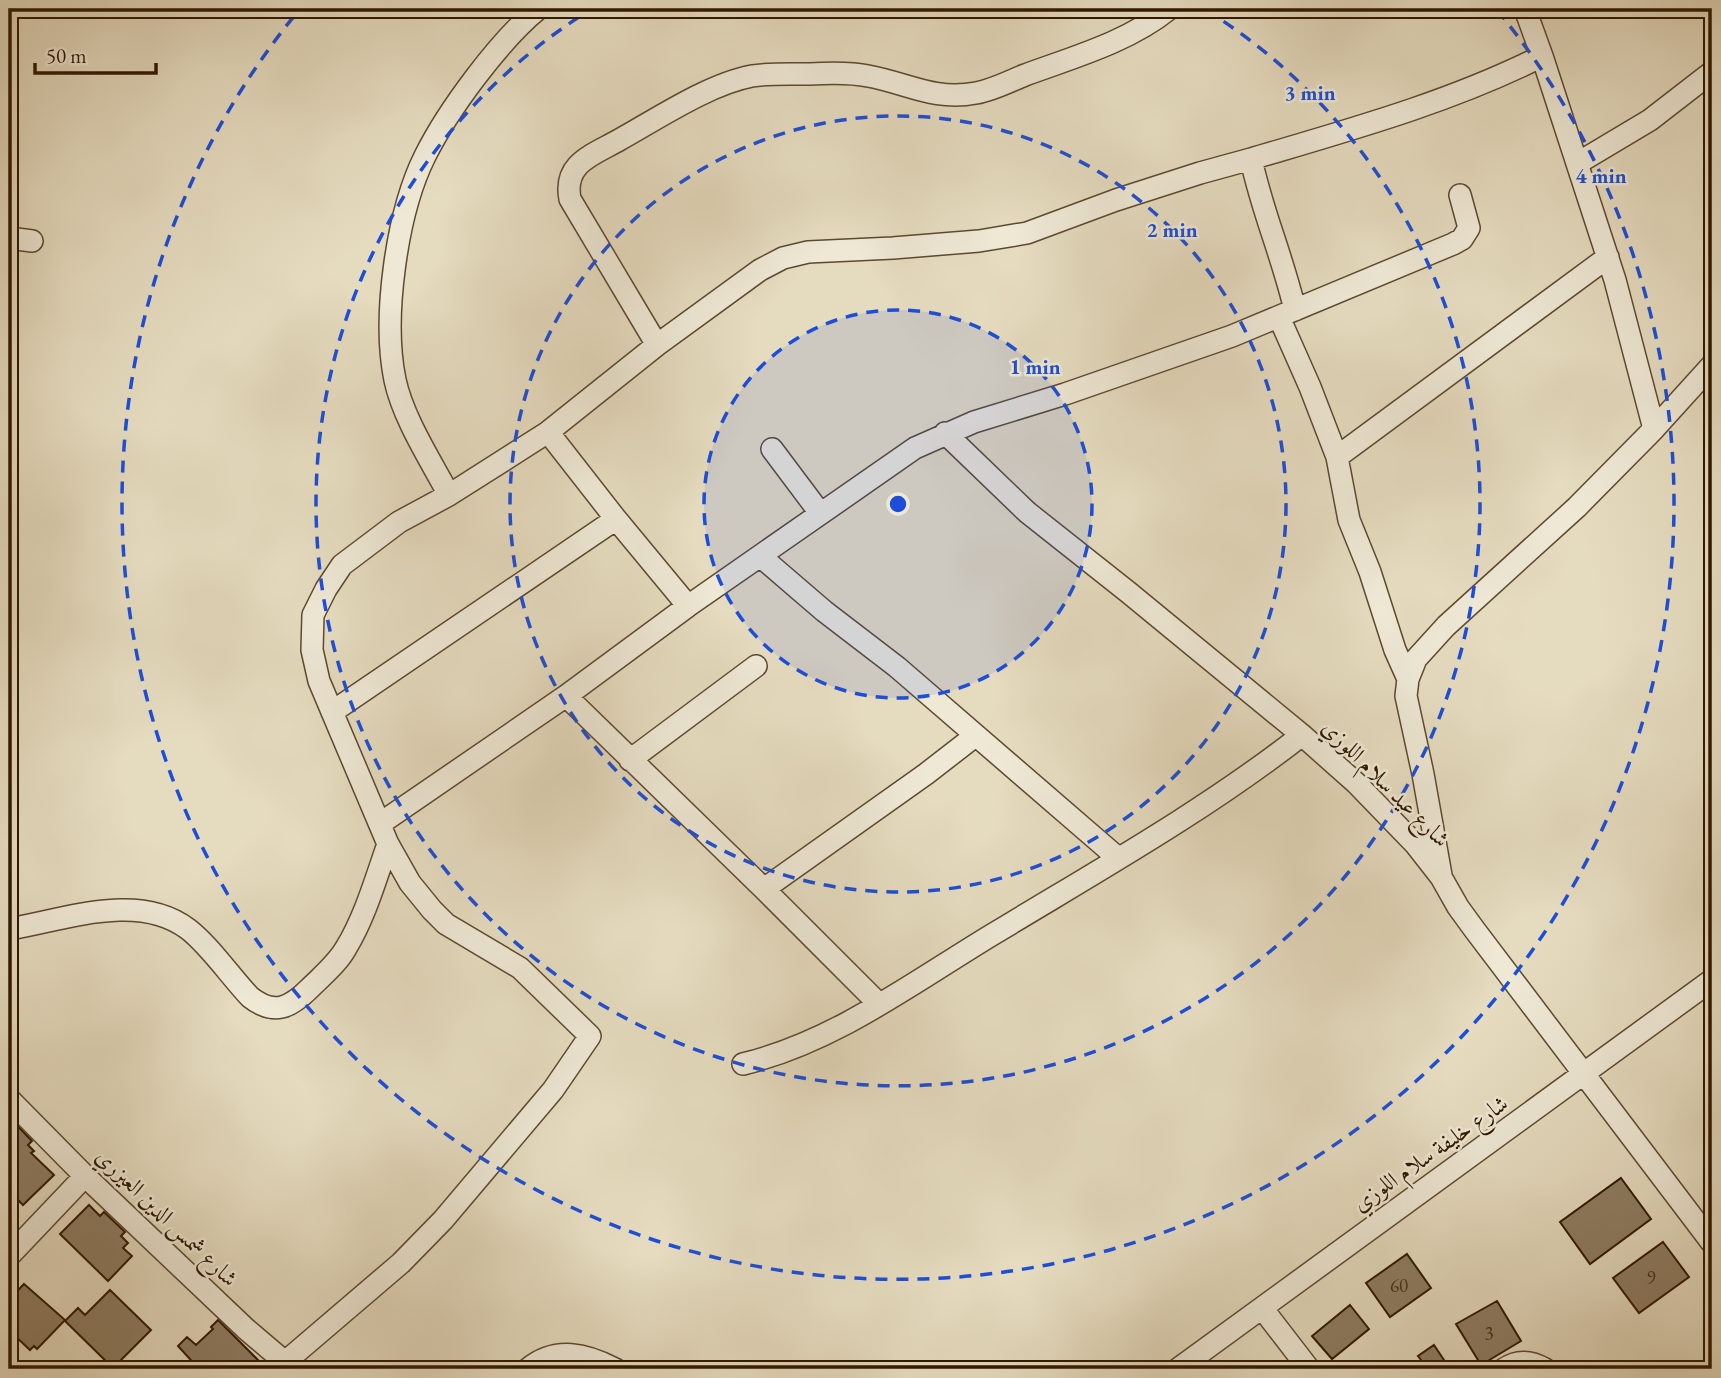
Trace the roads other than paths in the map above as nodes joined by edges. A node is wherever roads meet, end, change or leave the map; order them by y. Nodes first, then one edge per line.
1 (538, 9) edge
2 (1169, 9) edge
3 (1525, 9) edge
4 (1542, 56) junction
5 (1712, 72) edge
6 (1251, 159) junction
7 (1577, 163) junction
8 (1460, 195) dead end
9 (9, 238) edge
10 (32, 241) dead end
11 (1608, 257) junction
12 (1287, 313) junction
13 (657, 345) junction
14 (1712, 365) edge
15 (1654, 429) junction
16 (548, 432) junction
17 (945, 433) junction
18 (772, 449) dead end
19 (1337, 457) junction
20 (449, 495) junction
21 (820, 513) junction
22 (616, 519) junction
23 (760, 556) junction
24 (688, 606) junction
25 (756, 666) dead end
26 (1408, 679) junction
27 (566, 696) junction
28 (332, 712) junction
29 (975, 736) junction
30 (1302, 736) junction
31 (630, 760) junction
32 (381, 823) junction
33 (388, 844) junction
34 (1118, 858) junction
35 (1441, 877) junction
36 (764, 889) junction
37 (9, 929) edge
38 (1712, 981) edge
39 (879, 1004) junction
40 (743, 1064) dead end
41 (1584, 1075) junction
42 (9, 1099) edge
43 (85, 1176) junction
44 (1711, 1238) edge
45 (9, 1256) edge
46 (1262, 1308) junction
47 (288, 1366) edge
48 (528, 1369) edge
49 (615, 1369) edge
50 (1178, 1369) edge
51 (1309, 1369) edge
52 (1504, 1369) edge
53 (1545, 1369) edge

1 - 20 street
2 - 13 street
3 - 4 street
4 - 6 street
4 - 7 street
5 - 7 street
6 - 12 street
6 - 13 street
7 - 11 street
8 - 12 street
9 - 10 street
11 - 15 street
11 - 19 street
12 - 17 street
12 - 19 street
13 - 16 street
14 - 15 street
15 - 26 street
16 - 20 street
16 - 22 street
17 - 21 street
17 - 30 street, شارع عيد سلام اللوزي
18 - 21 street
19 - 26 street
20 - 28 street
21 - 23 street
22 - 24 street
22 - 28 street
23 - 24 street
23 - 29 street
24 - 27 street
25 - 31 street
26 - 35 street
27 - 31 street
27 - 32 street
28 - 32 street
29 - 34 street
29 - 36 street
30 - 34 street
30 - 35 street, شارع عيد سلام اللوزي
31 - 36 street
32 - 33 street
33 - 37 street
33 - 47 street
34 - 39 street
35 - 41 street, شارع عيد سلام اللوزي
36 - 39 street
38 - 41 street, شارع خليفة سلام اللوزي
39 - 40 street
41 - 44 street, شارع عيد سلام اللوزي
41 - 46 street, شارع خليفة سلام اللوزي
42 - 43 street, شارع شمس الدين العيزري
43 - 45 street
43 - 47 street, شارع شمس الدين العيزري
46 - 50 street, شارع خليفة سلام اللوزي
46 - 51 street
48 - 49 street
52 - 53 street

